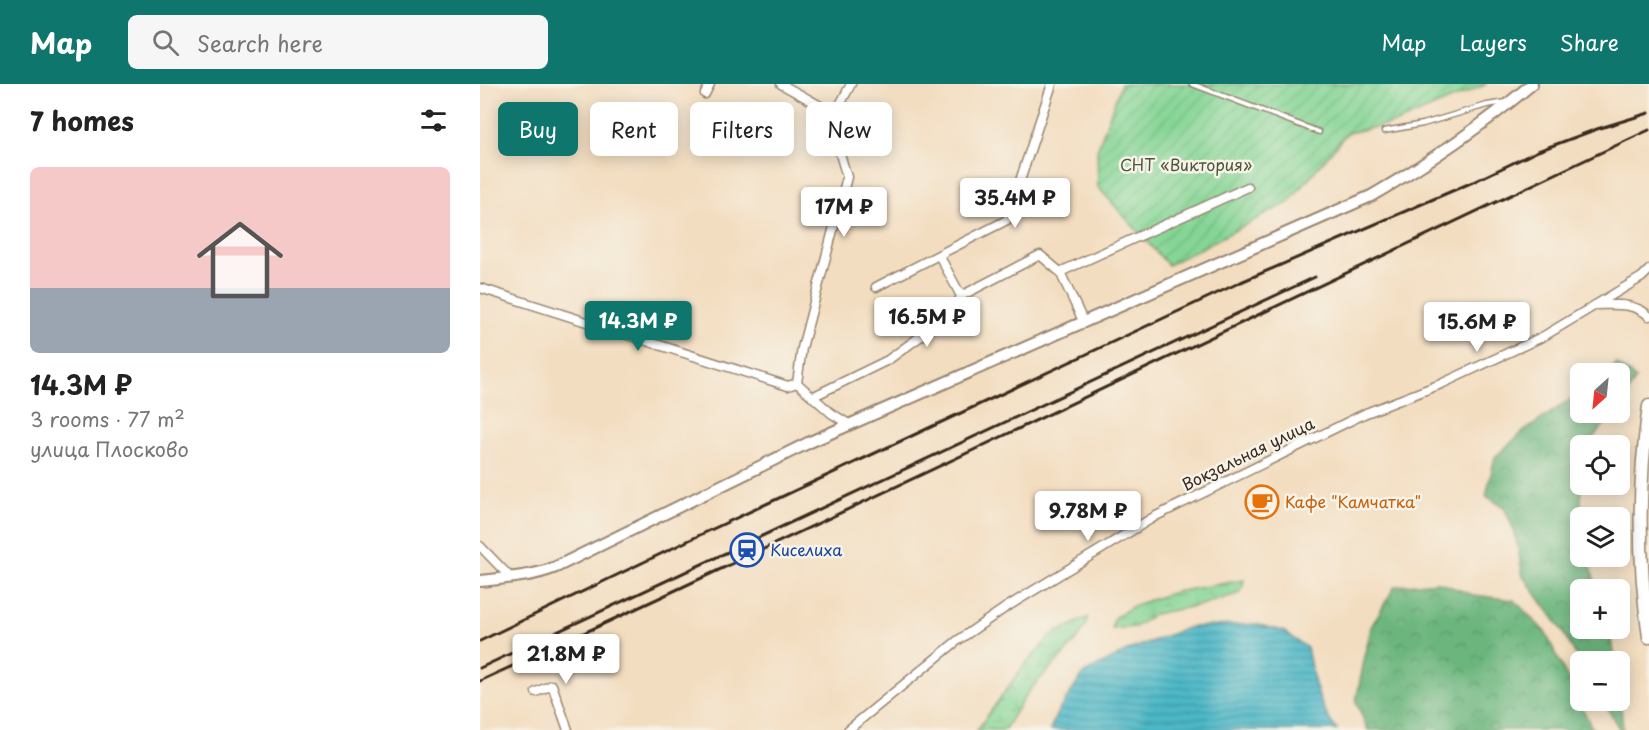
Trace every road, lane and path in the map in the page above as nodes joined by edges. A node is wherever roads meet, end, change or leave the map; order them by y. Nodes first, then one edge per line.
1 (710, 84) edge
2 (781, 84) edge
3 (851, 84) edge
4 (1052, 84) edge
5 (1192, 84) edge
6 (1533, 84) edge
7 (705, 94) dead end
8 (1512, 100) junction
9 (813, 102) edge
10 (841, 102) edge
11 (1384, 131) dead end
12 (1319, 132) dead end
13 (841, 156) edge
14 (1248, 187) dead end
15 (939, 255) junction
16 (1649, 270) edge
17 (1060, 272) junction
18 (876, 287) dead end
19 (480, 288) edge
20 (961, 296) junction
21 (1595, 305) junction
22 (1649, 316) edge
23 (1084, 322) junction
24 (797, 383) junction
25 (812, 397) junction
26 (1649, 406) edge
27 (850, 425) junction
28 (480, 546) edge
29 (510, 577) junction
30 (480, 580) edge
31 (1649, 637) edge
32 (536, 692) dead end
33 (568, 730) edge
34 (849, 730) edge

1 - 7 street
2 - 9 street
3 - 10 street
4 - 15 street
5 - 12 lane
6 - 8 street
8 - 11 lane
8 - 23 street
13 - 24 street
14 - 17 street
15 - 18 street
15 - 20 street
16 - 21 street, Вокзальная улица
17 - 20 street
17 - 23 street
19 - 24 street
20 - 25 street
21 - 22 street
21 - 34 street, Вокзальная улица
23 - 27 street
24 - 25 street
25 - 27 street
26 - 31 main road
27 - 29 street
28 - 29 street
29 - 30 street
32 - 33 street

